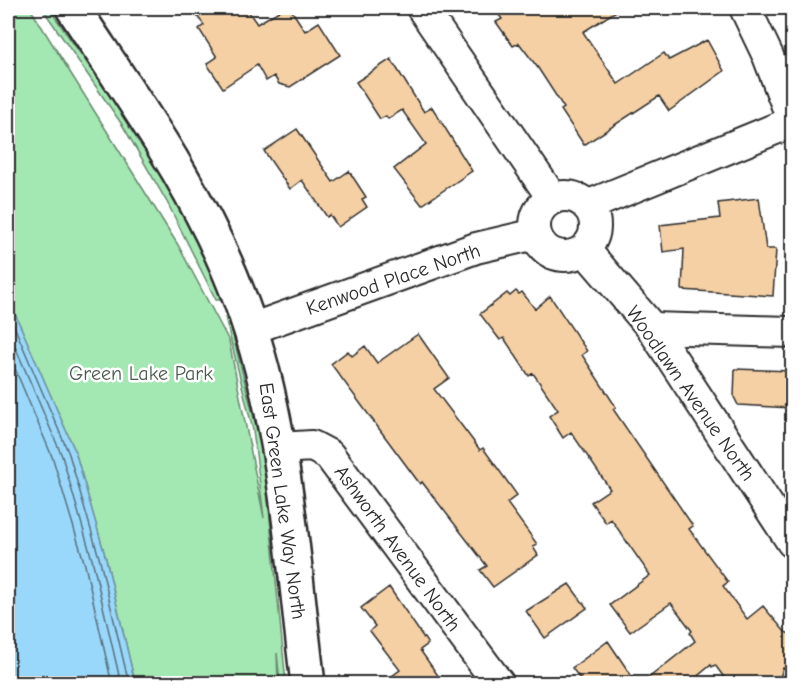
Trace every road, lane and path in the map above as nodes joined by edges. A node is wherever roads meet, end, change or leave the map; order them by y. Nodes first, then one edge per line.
1 (73, 8) edge
2 (422, 8) edge
3 (745, 8) edge
4 (792, 120) edge
5 (553, 199) junction
6 (587, 206) junction
7 (536, 234) junction
8 (584, 249) junction
9 (652, 328) junction
10 (251, 329) junction
11 (792, 332) edge
12 (279, 448) junction
13 (792, 542) edge
14 (308, 684) edge
15 (499, 684) edge

1 - 10 main road, East Green Lake Way North
2 - 5 street
3 - 4 street
4 - 6 street
5 - 6 street
5 - 7 street
6 - 8 street
7 - 8 street
7 - 10 street, Kenwood Place North
8 - 9 street, Woodlawn Avenue North
9 - 11 street
9 - 13 street, Woodlawn Avenue North
10 - 12 main road, East Green Lake Way North
12 - 14 main road, East Green Lake Way North
12 - 15 street, Ashworth Avenue North

